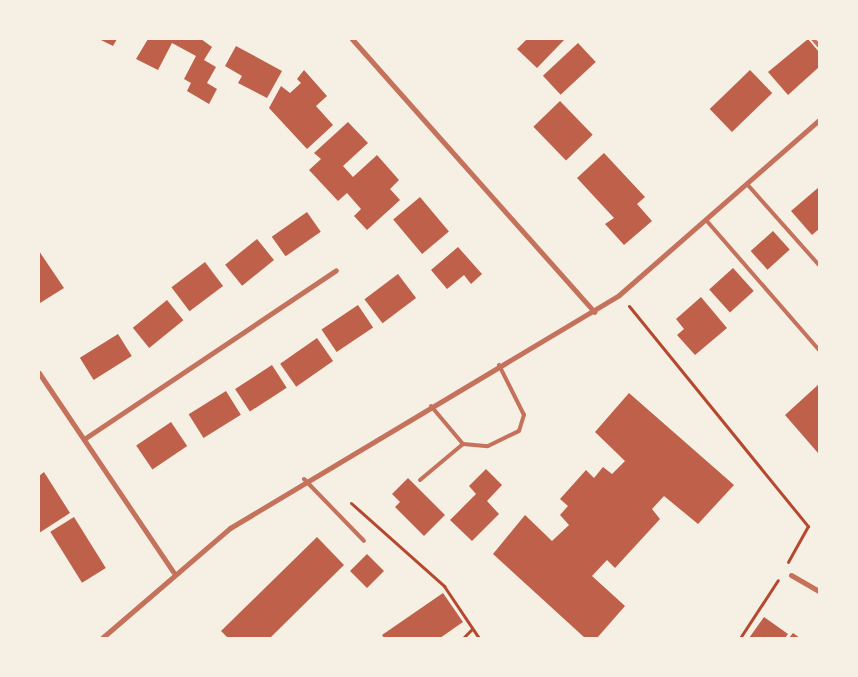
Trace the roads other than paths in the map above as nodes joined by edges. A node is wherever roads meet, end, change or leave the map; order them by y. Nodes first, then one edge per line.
1 (352, 39) edge
2 (813, 39) edge
3 (819, 46) edge
4 (819, 120) edge
5 (747, 184) junction
6 (706, 220) junction
7 (819, 265) edge
8 (336, 270) dead end
9 (594, 312) junction
10 (819, 350) edge
11 (499, 365) junction
12 (39, 373) edge
13 (431, 406) junction
14 (84, 439) junction
15 (463, 444) junction
16 (304, 480) junction
17 (420, 480) dead end
18 (364, 541) dead end
19 (173, 572) junction
20 (791, 575) dead end
21 (819, 591) edge
22 (102, 638) edge

1 - 9 street
2 - 3 lane
4 - 5 street
5 - 6 street
5 - 7 lane
6 - 9 street
6 - 10 lane
8 - 14 street
9 - 11 street
11 - 13 street
11 - 15 lane
12 - 14 street
13 - 15 lane
13 - 16 street
14 - 19 street
15 - 17 lane
16 - 18 lane
16 - 19 street
19 - 22 street
20 - 21 street

